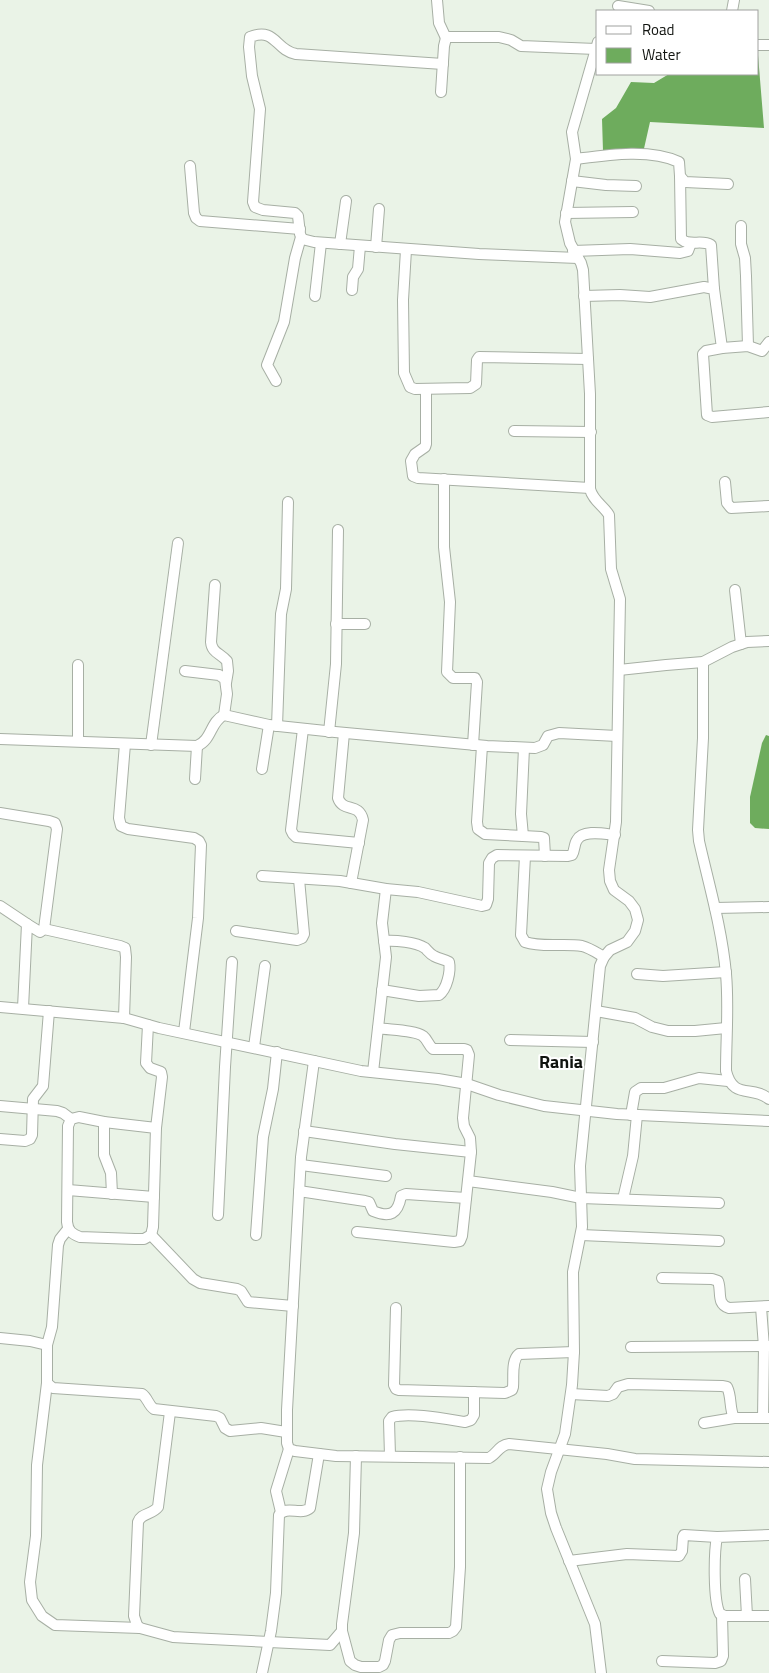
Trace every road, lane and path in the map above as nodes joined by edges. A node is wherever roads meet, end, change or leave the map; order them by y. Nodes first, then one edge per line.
1 (437, 0) edge
2 (617, 6) edge
3 (643, 10) edge
4 (446, 38) junction
5 (596, 46) edge
6 (596, 49) edge
7 (443, 64) junction
8 (441, 92) dead end
9 (576, 159) junction
10 (190, 166) dead end
11 (680, 176) junction
12 (572, 181) junction
13 (728, 184) dead end
14 (636, 186) dead end
15 (346, 201) dead end
16 (379, 209) dead end
17 (633, 212) dead end
18 (566, 213) junction
19 (741, 226) dead end
20 (300, 233) junction
21 (321, 243) junction
22 (691, 243) junction
23 (340, 244) junction
24 (360, 246) junction
25 (376, 247) junction
26 (406, 250) junction
27 (576, 254) junction
28 (714, 289) junction
29 (352, 290) dead end
30 (315, 296) dead end
31 (584, 296) junction
32 (769, 342) edge
33 (748, 346) junction
34 (722, 348) junction
35 (588, 359) junction
36 (276, 381) dead end
37 (426, 389) junction
38 (769, 412) edge
39 (514, 431) dead end
40 (591, 432) junction
41 (444, 479) junction
42 (726, 482) dead end
43 (590, 488) junction
44 (288, 502) dead end
45 (769, 506) edge
46 (338, 530) dead end
47 (178, 543) dead end
48 (215, 585) dead end
49 (734, 590) dead end
50 (336, 624) junction
51 (365, 624) dead end
52 (769, 641) edge
53 (741, 644) junction
54 (703, 662) junction
55 (78, 665) dead end
56 (628, 669) junction
57 (185, 671) dead end
58 (226, 683) junction
59 (224, 715) junction
60 (273, 726) junction
61 (304, 729) junction
62 (329, 732) junction
63 (344, 737) junction
64 (0, 739) edge
65 (78, 741) junction
66 (617, 741) junction
67 (151, 745) junction
68 (477, 745) junction
69 (125, 748) junction
70 (524, 750) junction
71 (197, 751) junction
72 (262, 769) dead end
73 (195, 779) dead end
74 (0, 813) edge
75 (615, 835) junction
76 (523, 836) junction
77 (359, 843) junction
78 (526, 856) junction
79 (545, 856) junction
80 (262, 876) dead end
81 (299, 879) junction
82 (351, 883) junction
83 (386, 889) junction
84 (0, 906) edge
85 (769, 907) edge
86 (715, 908) junction
87 (27, 924) junction
88 (44, 929) junction
89 (236, 931) dead end
90 (384, 941) junction
91 (604, 957) junction
92 (232, 962) dead end
93 (265, 966) dead end
94 (726, 972) junction
95 (637, 974) dead end
96 (382, 990) junction
97 (0, 1007) edge
98 (22, 1008) junction
99 (49, 1011) junction
100 (596, 1011) junction
101 (124, 1018) junction
102 (148, 1025) junction
103 (378, 1028) junction
104 (726, 1028) junction
105 (184, 1032) junction
106 (510, 1040) dead end
107 (227, 1041) junction
108 (593, 1042) junction
109 (254, 1047) junction
110 (276, 1052) junction
111 (314, 1061) junction
112 (373, 1072) junction
113 (728, 1081) junction
114 (467, 1084) junction
115 (769, 1099) edge
116 (0, 1106) edge
117 (32, 1108) junction
118 (586, 1111) junction
119 (634, 1115) junction
120 (71, 1119) junction
121 (769, 1121) edge
122 (104, 1122) junction
123 (156, 1128) junction
124 (304, 1131) junction
125 (0, 1139) edge
126 (471, 1152) junction
127 (301, 1165) junction
128 (386, 1176) dead end
129 (468, 1181) junction
130 (68, 1190) junction
131 (299, 1191) junction
132 (112, 1194) junction
133 (154, 1197) junction
134 (466, 1198) junction
135 (587, 1198) junction
136 (623, 1199) junction
137 (719, 1204) dead end
138 (218, 1215) dead end
139 (68, 1229) junction
140 (357, 1232) dead end
141 (150, 1235) junction
142 (256, 1235) dead end
143 (588, 1235) junction
144 (719, 1241) dead end
145 (662, 1278) dead end
146 (293, 1306) junction
147 (765, 1306) edge
148 (396, 1308) dead end
149 (0, 1338) edge
150 (47, 1345) junction
151 (767, 1346) edge
152 (631, 1347) dead end
153 (574, 1352) junction
154 (47, 1383) junction
155 (474, 1392) junction
156 (571, 1394) junction
157 (170, 1412) junction
158 (734, 1418) junction
159 (766, 1418) edge
160 (704, 1423) dead end
161 (286, 1432) junction
162 (289, 1449) junction
163 (560, 1449) junction
164 (320, 1454) junction
165 (356, 1456) junction
166 (390, 1456) junction
167 (460, 1457) junction
168 (769, 1462) edge
169 (280, 1512) junction
170 (769, 1535) edge
171 (717, 1537) junction
172 (569, 1561) junction
173 (745, 1579) dead end
174 (722, 1615) junction
175 (747, 1616) junction
176 (769, 1616) edge
177 (140, 1628) junction
178 (342, 1631) junction
179 (268, 1642) junction
180 (662, 1661) dead end
181 (262, 1673) edge
182 (601, 1673) edge

1 - 4 street
2 - 3 street
4 - 5 street
4 - 7 street
6 - 9 street
7 - 8 street
7 - 20 street
9 - 11 street
9 - 12 street
10 - 20 street
11 - 13 street
11 - 22 street
12 - 14 street
12 - 18 street
15 - 23 street
16 - 25 street
17 - 18 street
18 - 27 street
19 - 33 street
20 - 21 street
20 - 36 street
21 - 23 street
21 - 30 street
22 - 27 street
22 - 28 street
23 - 24 street
24 - 25 street
24 - 29 street
25 - 26 street
26 - 27 street
26 - 37 street
27 - 31 street
28 - 31 street
28 - 34 street
31 - 35 street
32 - 33 street
33 - 34 street
34 - 38 street
35 - 37 street
35 - 40 street
37 - 41 street
39 - 40 street
40 - 43 street
41 - 43 street
41 - 68 street
42 - 45 street
43 - 56 street
44 - 60 street
46 - 50 street
47 - 67 street
48 - 58 street
49 - 53 street
50 - 51 street
50 - 62 street
52 - 53 street
53 - 54 street
54 - 56 street
54 - 86 street
55 - 65 street
56 - 66 street
57 - 58 street
58 - 59 street
59 - 60 street
59 - 71 street
60 - 61 street
60 - 72 street
61 - 62 street
61 - 77 street
62 - 63 street
63 - 68 street
63 - 77 street
64 - 65 street
65 - 69 street
66 - 70 street
66 - 75 street
67 - 69 street
67 - 71 street
68 - 70 street
68 - 76 street
69 - 105 street
70 - 76 street
71 - 73 street
74 - 88 street
75 - 79 street
75 - 91 street
76 - 79 street
77 - 82 street
78 - 79 street
78 - 83 street
78 - 91 street
80 - 81 street
81 - 82 street
81 - 89 street
82 - 83 street
83 - 90 street
84 - 87 street
85 - 86 street
86 - 94 street
87 - 88 street
87 - 98 street
88 - 101 street
90 - 96 street
90 - 96 street
91 - 100 street
92 - 107 street
93 - 109 street
94 - 95 street
94 - 104 street
96 - 103 street
97 - 98 street
98 - 99 street
99 - 101 street
99 - 117 street
100 - 104 street
100 - 108 street
101 - 102 street
102 - 105 street
102 - 123 street
103 - 112 street
103 - 114 street
104 - 113 street
105 - 107 street
106 - 108 street
107 - 109 street
107 - 138 street
108 - 118 street
109 - 110 street
110 - 111 street
110 - 142 street
111 - 112 street
111 - 124 street
112 - 114 street
113 - 115 street
113 - 119 street
114 - 118 street
114 - 126 street
116 - 117 street
117 - 120 street
117 - 125 street
118 - 119 street
118 - 135 street
119 - 121 street
119 - 136 street
120 - 122 street
120 - 130 street
122 - 123 street
122 - 132 street
123 - 133 street
124 - 126 street
124 - 127 street
126 - 129 street
127 - 128 street
127 - 131 street
129 - 134 street
129 - 135 street
130 - 132 street
130 - 139 street
131 - 134 street
131 - 146 street
132 - 133 street
133 - 141 street
134 - 140 street
135 - 136 street
135 - 143 street
136 - 137 street
139 - 141 street
139 - 150 street
141 - 146 street
143 - 144 street
143 - 153 street
145 - 147 street
146 - 161 street
147 - 151 street
148 - 155 street
149 - 150 street
150 - 154 street
151 - 152 street
151 - 159 street
153 - 155 street
153 - 156 street
154 - 157 street
154 - 177 street
155 - 166 street
156 - 158 street
156 - 163 street
157 - 161 street
157 - 177 street
158 - 159 street
158 - 160 street
161 - 162 street
162 - 164 street
162 - 169 street
163 - 167 street
163 - 168 street
163 - 172 street
164 - 165 street
164 - 169 street
165 - 166 street
165 - 178 street
166 - 167 street
167 - 178 street
169 - 179 street
170 - 171 street
171 - 172 street
171 - 174 street
172 - 182 street
173 - 175 street
174 - 175 street
174 - 180 street
175 - 176 street
177 - 179 street
178 - 179 street
179 - 181 street

